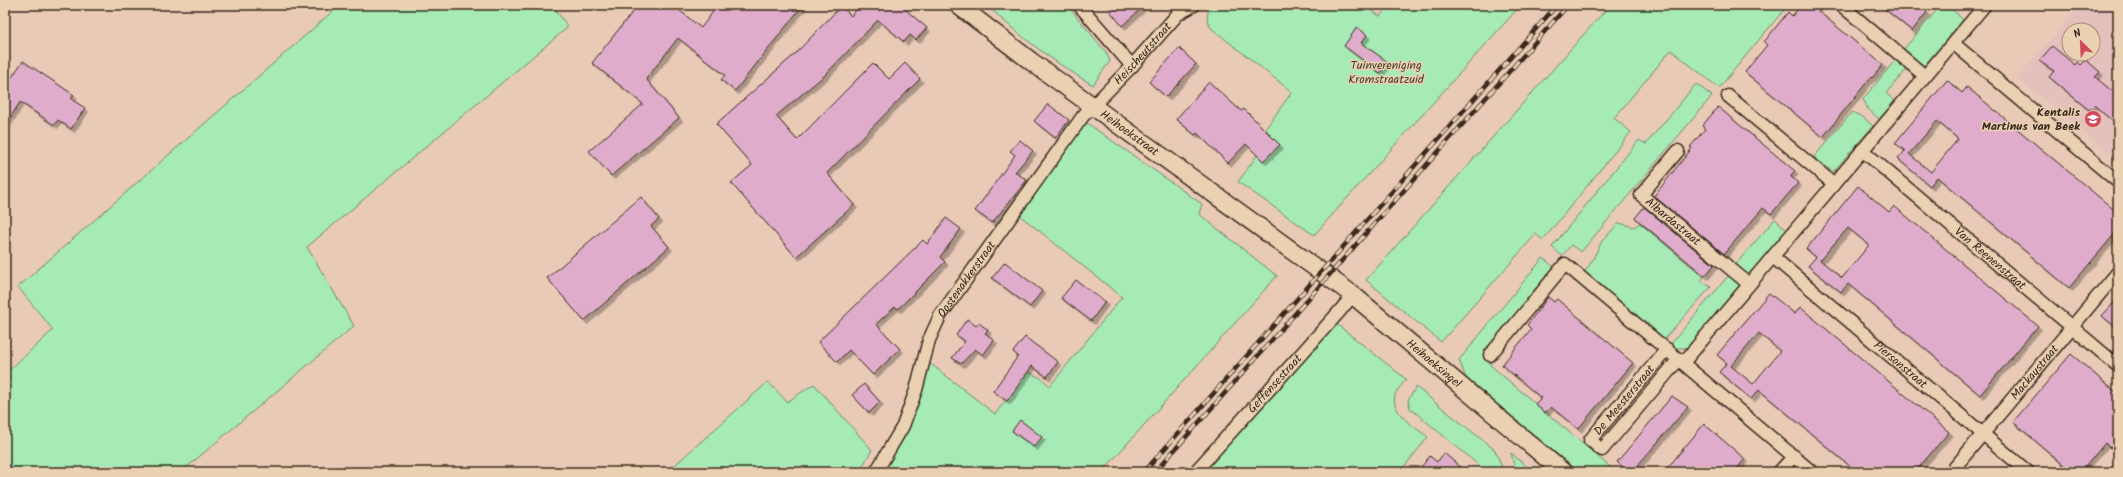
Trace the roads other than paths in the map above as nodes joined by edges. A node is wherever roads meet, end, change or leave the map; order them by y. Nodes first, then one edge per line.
1 (958, 5) edge
2 (1078, 5) edge
3 (1194, 5) edge
4 (1841, 5) edge
5 (1985, 5) edge
6 (1953, 43) junction
7 (1132, 66) junction
8 (1925, 76) junction
9 (1728, 96) dead end
10 (1093, 106) junction
11 (1862, 150) junction
12 (1678, 151) dead end
13 (2118, 182) edge
14 (1834, 184) junction
15 (1773, 257) junction
16 (1303, 258) joint
17 (2118, 272) edge
18 (1750, 284) junction
19 (1352, 295) junction
20 (2072, 328) junction
21 (1667, 349) junction
22 (1490, 355) dead end
23 (1681, 361) junction
24 (2118, 366) edge
25 (1982, 435) junction
26 (1794, 456) junction
27 (876, 472) edge
28 (1195, 472) edge
29 (1563, 472) edge
30 (1779, 472) edge
31 (1812, 472) edge
32 (1951, 472) edge
33 (2028, 472) edge

1 - 10 street, Heihoekstraat
2 - 7 street
3 - 7 street, Heischeutstraat
4 - 8 street
5 - 6 street
6 - 8 street
6 - 13 street
7 - 10 street, Heischeutstraat
8 - 11 street
9 - 14 street
10 - 16 street, Heihoekstraat
10 - 27 street, Oostenakkerstraat
11 - 14 street
11 - 20 street, Van Reenenstraat
12 - 18 street, Albardastraat
14 - 15 street
15 - 18 street
15 - 25 street, Piersonstraat
16 - 19 street, Heihoeksingel
17 - 20 street, Mackaystraat
18 - 23 street
19 - 28 street, Geffensestraat
19 - 29 street, Heihoeksingel
20 - 24 street, Van Reenenstraat
20 - 25 street, Mackaystraat
21 - 22 street
21 - 23 street
21 - 23 street, De Meesterstraat
23 - 26 street
25 - 32 street, Mackaystraat
25 - 33 street, Piersonstraat
26 - 30 street
26 - 31 street

